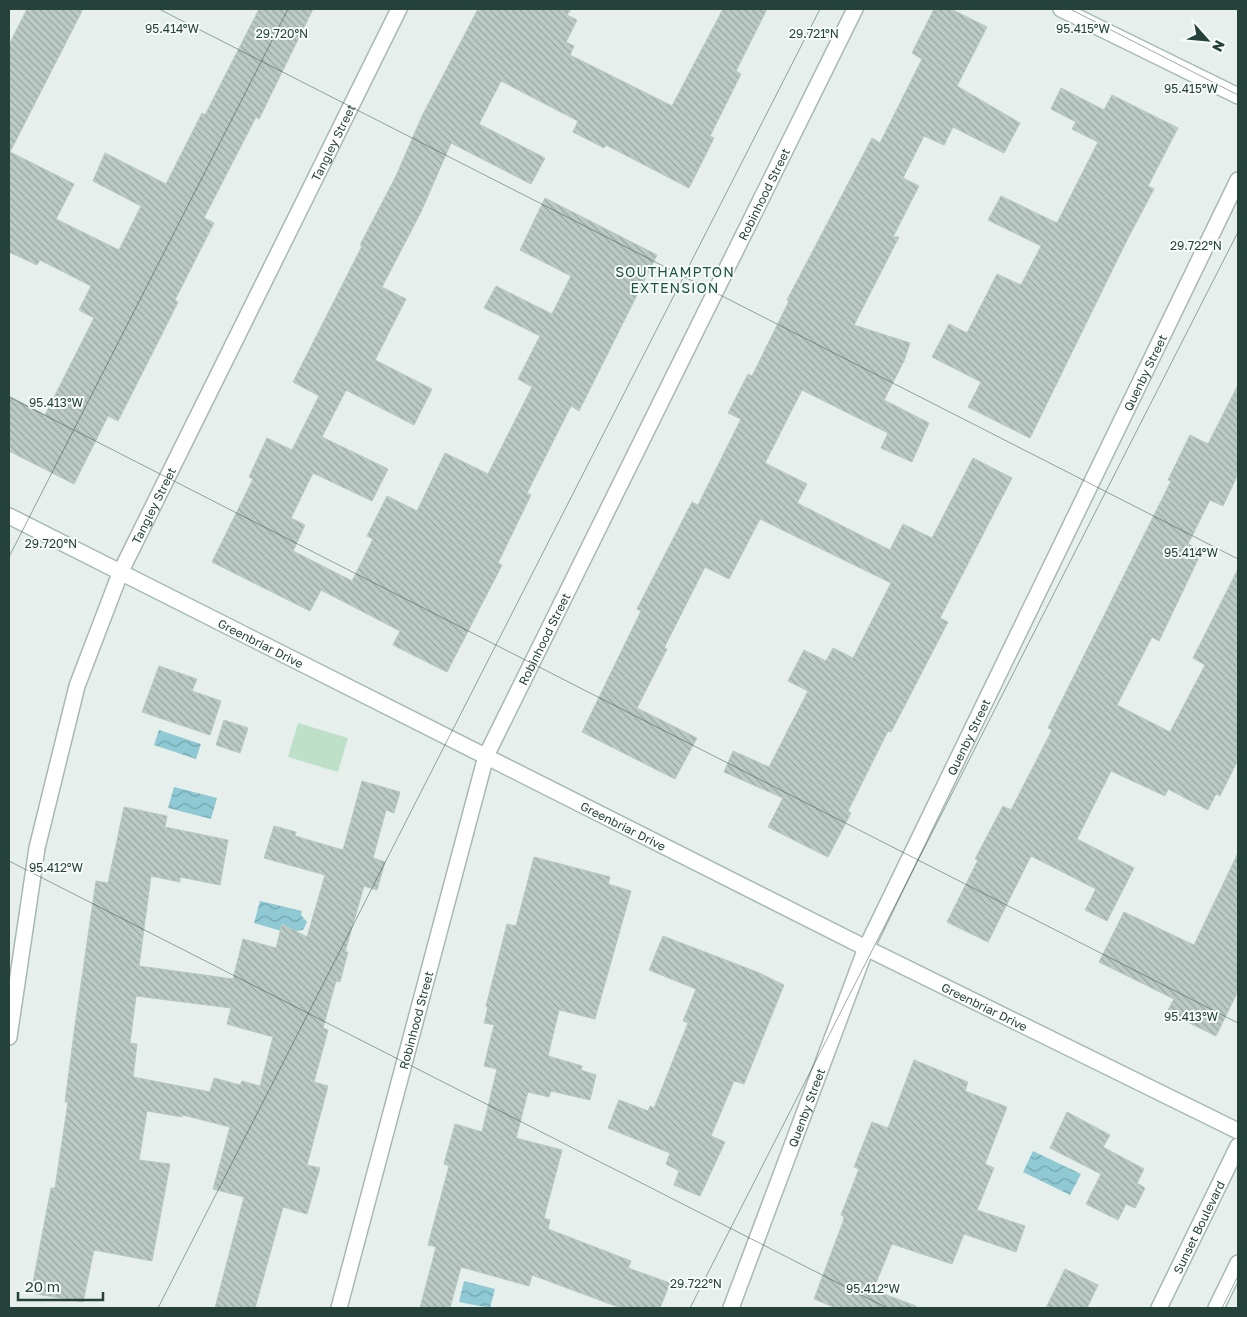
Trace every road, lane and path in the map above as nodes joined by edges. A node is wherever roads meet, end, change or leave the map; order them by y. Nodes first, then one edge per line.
1 (399, 9) edge
2 (856, 9) edge
3 (1061, 9) edge
4 (1079, 13) edge
5 (1238, 96) edge
6 (1238, 180) edge
7 (9, 516) edge
8 (121, 572) junction
9 (486, 756) junction
10 (866, 948) junction
11 (13, 974) edge
12 (9, 1037) edge
13 (1238, 1132) edge
14 (1238, 1146) edge
15 (1238, 1263) edge
16 (339, 1308) edge
17 (731, 1308) edge
18 (1159, 1308) edge
19 (1216, 1308) edge

1 - 8 street, Tangley Street
2 - 9 street, Robinhood Street
3 - 4 street
4 - 5 street
6 - 10 street, Quenby Street
7 - 8 street, Greenbriar Drive
8 - 9 street, Greenbriar Drive
8 - 11 street, Tangley Street
9 - 10 street, Greenbriar Drive
9 - 16 street, Robinhood Street
10 - 13 street, Greenbriar Drive
10 - 17 street, Quenby Street
11 - 12 street, Tangley Street
14 - 18 street, Sunset Boulevard
15 - 19 street

